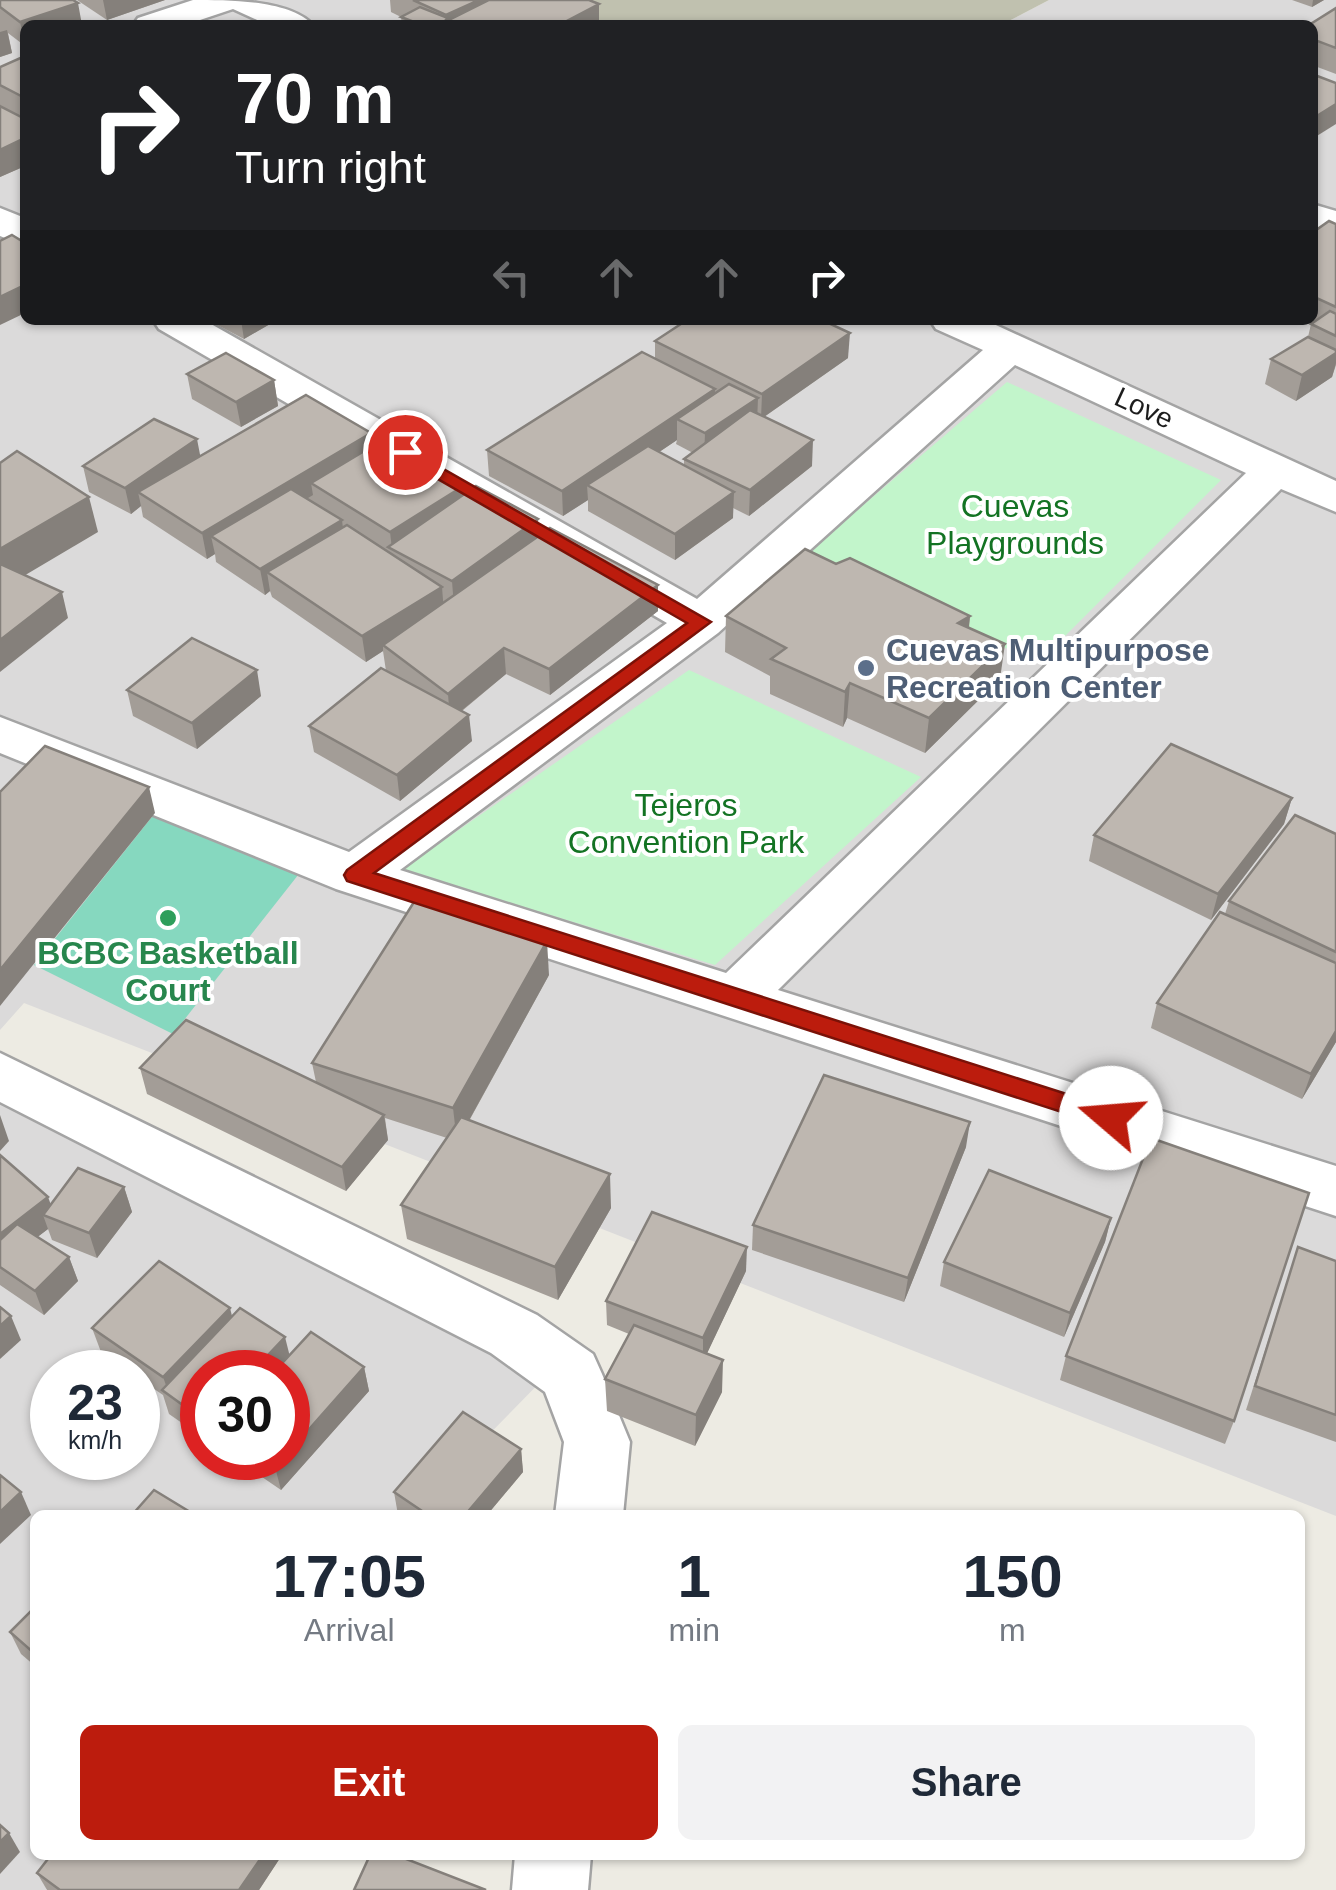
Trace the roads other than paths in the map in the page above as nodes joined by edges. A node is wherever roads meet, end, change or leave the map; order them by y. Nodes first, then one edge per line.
1 (227, 0) edge
2 (240, 0) edge
3 (165, 20) edge
4 (285, 20) edge
5 (183, 325) edge
6 (961, 325) edge
7 (1011, 347) junction
8 (1276, 469) junction
9 (1336, 498) edge
10 (701, 622) junction
11 (0, 734) edge
12 (355, 875) junction
13 (736, 997) junction
14 (0, 1076) edge
15 (1336, 1191) edge
16 (589, 1510) edge
17 (553, 1860) edge
18 (550, 1890) edge

1 - 3 street
2 - 4 street
5 - 10 street
6 - 7 street, Love
7 - 8 street, Love
7 - 10 street
8 - 9 street, Love
8 - 13 street
10 - 12 street
11 - 12 street
12 - 13 street
13 - 15 street
14 - 16 street
17 - 18 street

